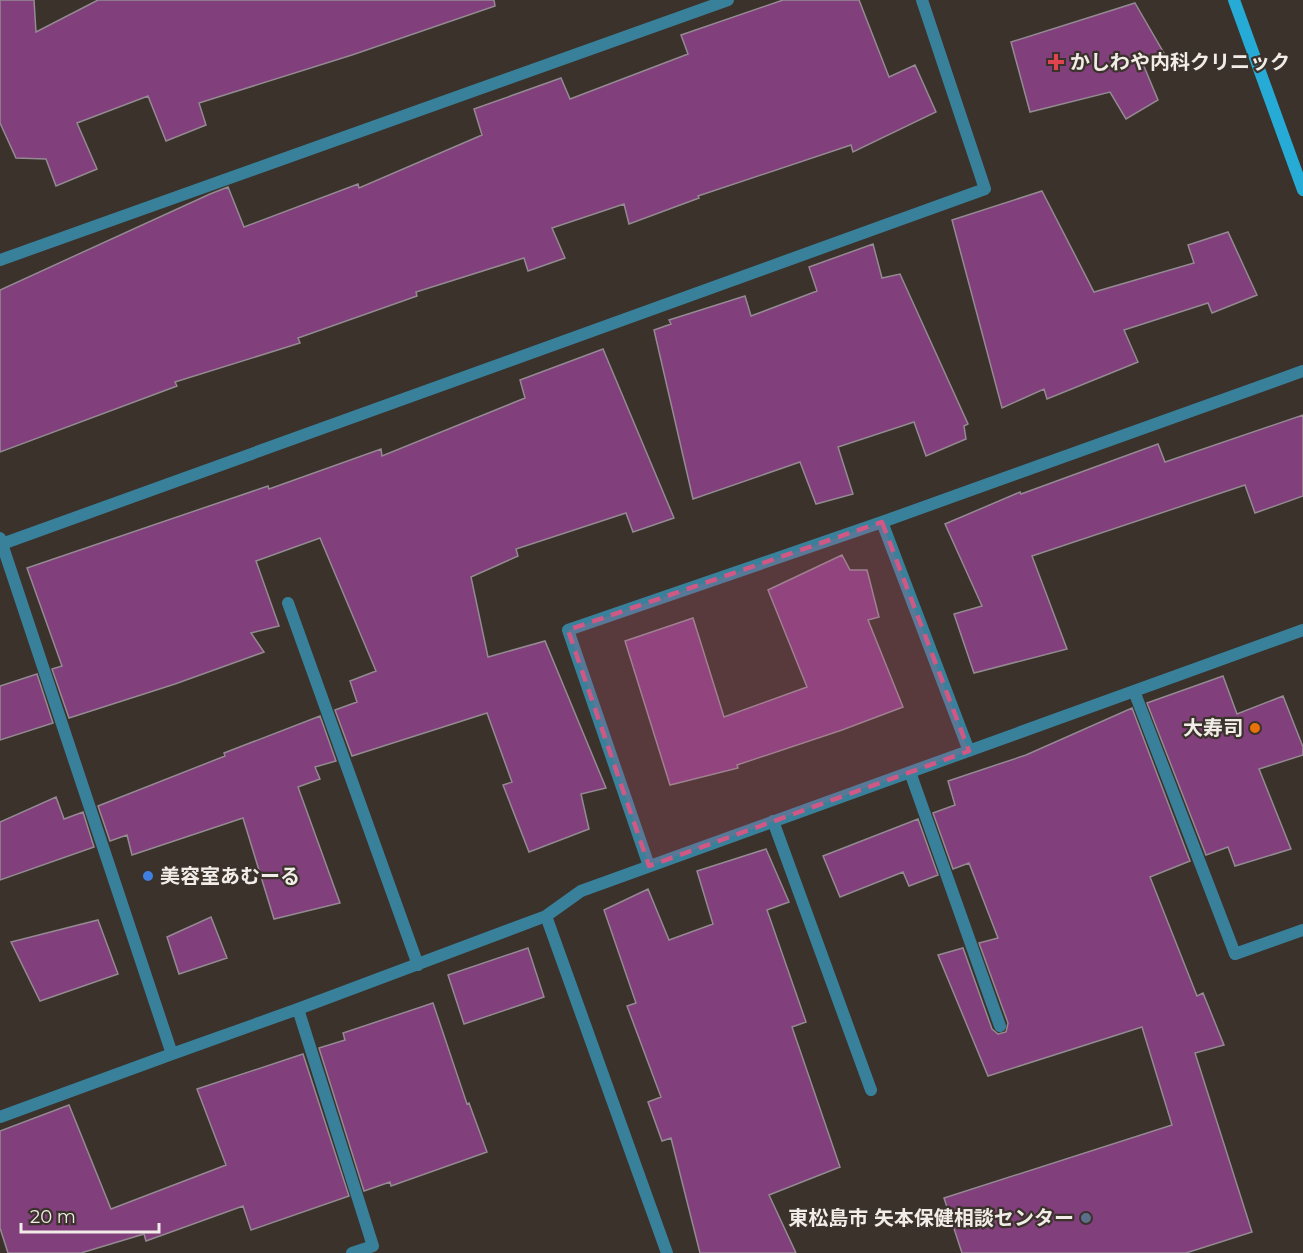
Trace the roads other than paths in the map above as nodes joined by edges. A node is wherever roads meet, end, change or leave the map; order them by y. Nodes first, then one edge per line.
1 (728, 0) edge
2 (922, 0) edge
3 (1234, 0) edge
4 (1303, 190) edge
5 (0, 260) edge
6 (1303, 371) edge
7 (882, 522) junction
8 (1, 541) edge
9 (288, 603) dead end
10 (1303, 630) edge
11 (1134, 692) junction
12 (969, 751) junction
13 (910, 772) junction
14 (773, 821) junction
15 (649, 866) junction
16 (546, 916) junction
17 (1303, 930) edge
18 (418, 964) junction
19 (298, 1010) junction
20 (1000, 1026) dead end
21 (172, 1054) junction
22 (871, 1090) dead end
23 (0, 1117) edge
24 (352, 1253) edge
25 (667, 1253) edge

1 - 5 street
2 - 8 street
3 - 4 street
6 - 7 street
7 - 12 street
7 - 15 street
8 - 21 street
9 - 18 street
10 - 11 street
11 - 12 street
11 - 17 street
12 - 13 street
13 - 14 street
13 - 20 street
14 - 15 street
14 - 22 street
15 - 16 street
16 - 18 street
16 - 25 street
18 - 19 street
19 - 21 street
19 - 24 street
21 - 23 street

